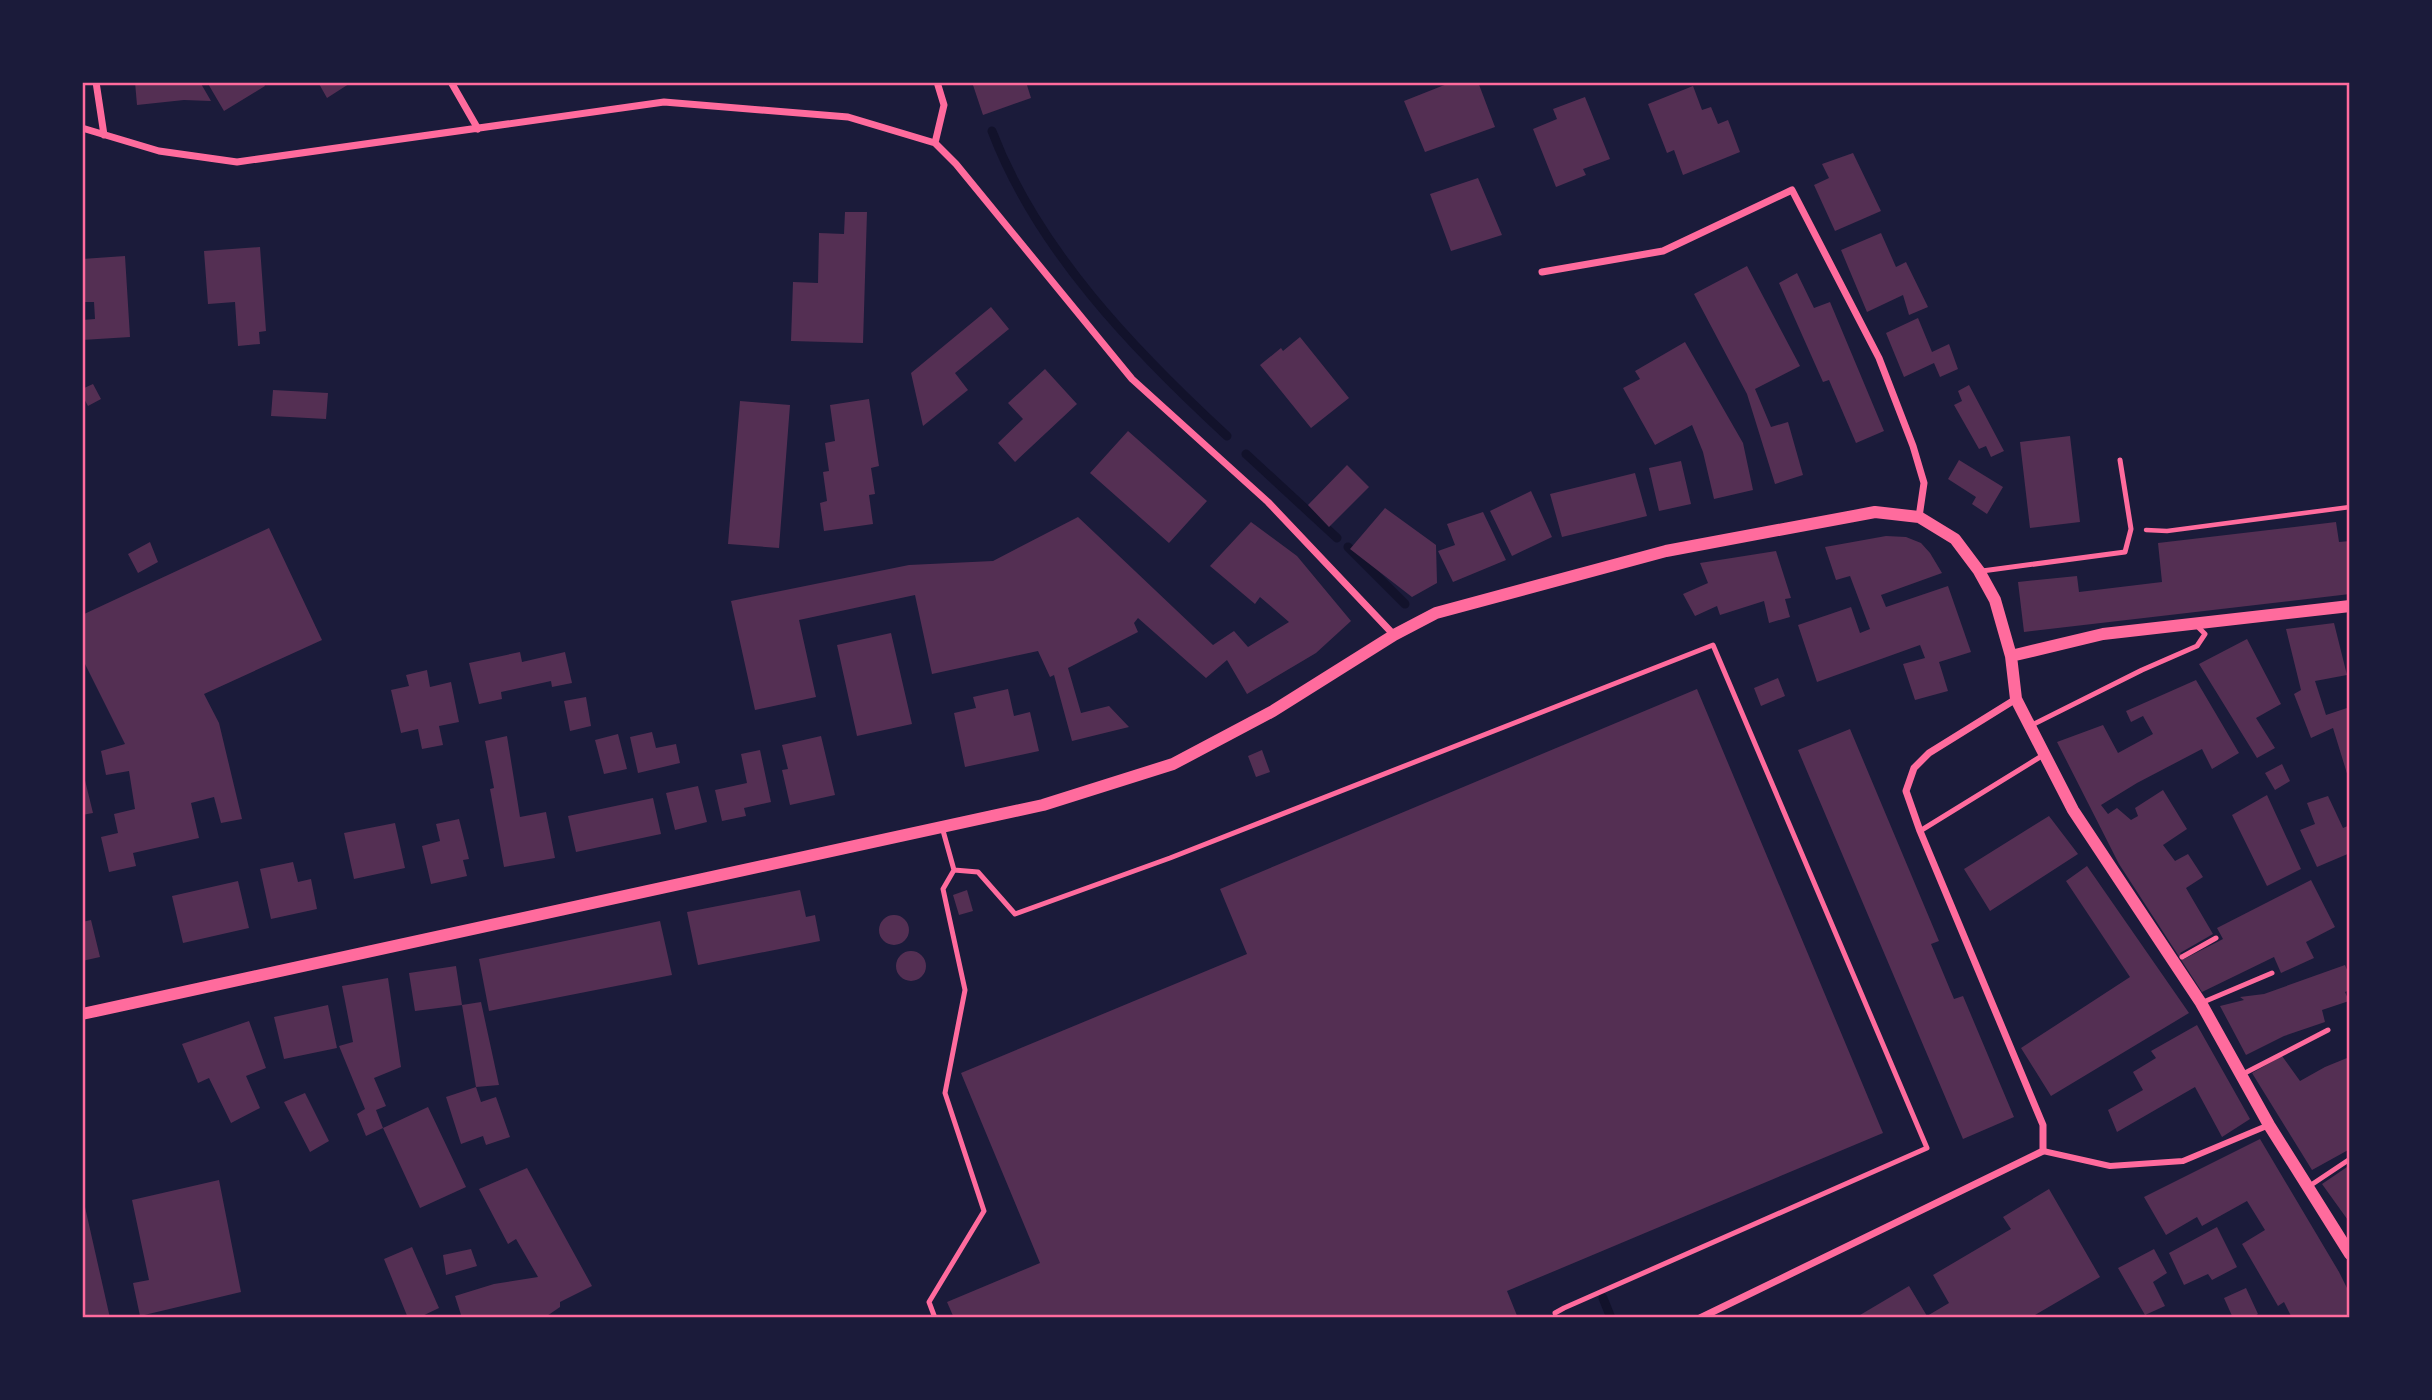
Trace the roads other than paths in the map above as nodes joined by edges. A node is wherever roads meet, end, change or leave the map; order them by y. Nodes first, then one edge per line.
1 (96, 82) edge
2 (452, 82) edge
3 (937, 82) edge
4 (82, 128) edge
5 (478, 129) junction
6 (104, 135) junction
7 (935, 143) junction
8 (1542, 272) dead end
9 (2120, 460) dead end
10 (1919, 517) junction
11 (1979, 571) junction
12 (2350, 606) edge
13 (2197, 625) junction
14 (1394, 635) junction
15 (2011, 656) junction
16 (2016, 699) junction
17 (2030, 726) junction
18 (2045, 754) junction
19 (942, 827) junction
20 (1920, 831) junction
21 (954, 870) junction
22 (2216, 938) dead end
23 (2178, 959) junction
24 (2272, 973) dead end
25 (2200, 1003) junction
26 (82, 1014) edge
27 (2328, 1030) dead end
28 (2241, 1075) junction
29 (2269, 1125) junction
30 (2043, 1152) junction
31 (2350, 1159) edge
32 (2308, 1187) junction
33 (2350, 1254) edge
34 (935, 1318) edge
35 (1557, 1318) edge
36 (1700, 1318) edge

1 - 6 street
2 - 5 street
3 - 7 street
4 - 6 street
5 - 6 street
5 - 7 street
7 - 14 street
8 - 10 street
9 - 11 lane
10 - 11 street
10 - 14 street
11 - 15 street
12 - 13 street
13 - 15 street
13 - 17 lane
14 - 19 street
15 - 16 street
16 - 17 street
16 - 20 street
17 - 18 street
18 - 20 lane
18 - 23 street
19 - 21 lane
19 - 26 street
20 - 30 street
21 - 34 lane
21 - 35 lane
22 - 23 lane
23 - 25 street
24 - 25 lane
25 - 28 street
27 - 28 lane
28 - 29 street
29 - 30 street
29 - 32 street
30 - 36 street
31 - 32 lane
32 - 33 street

